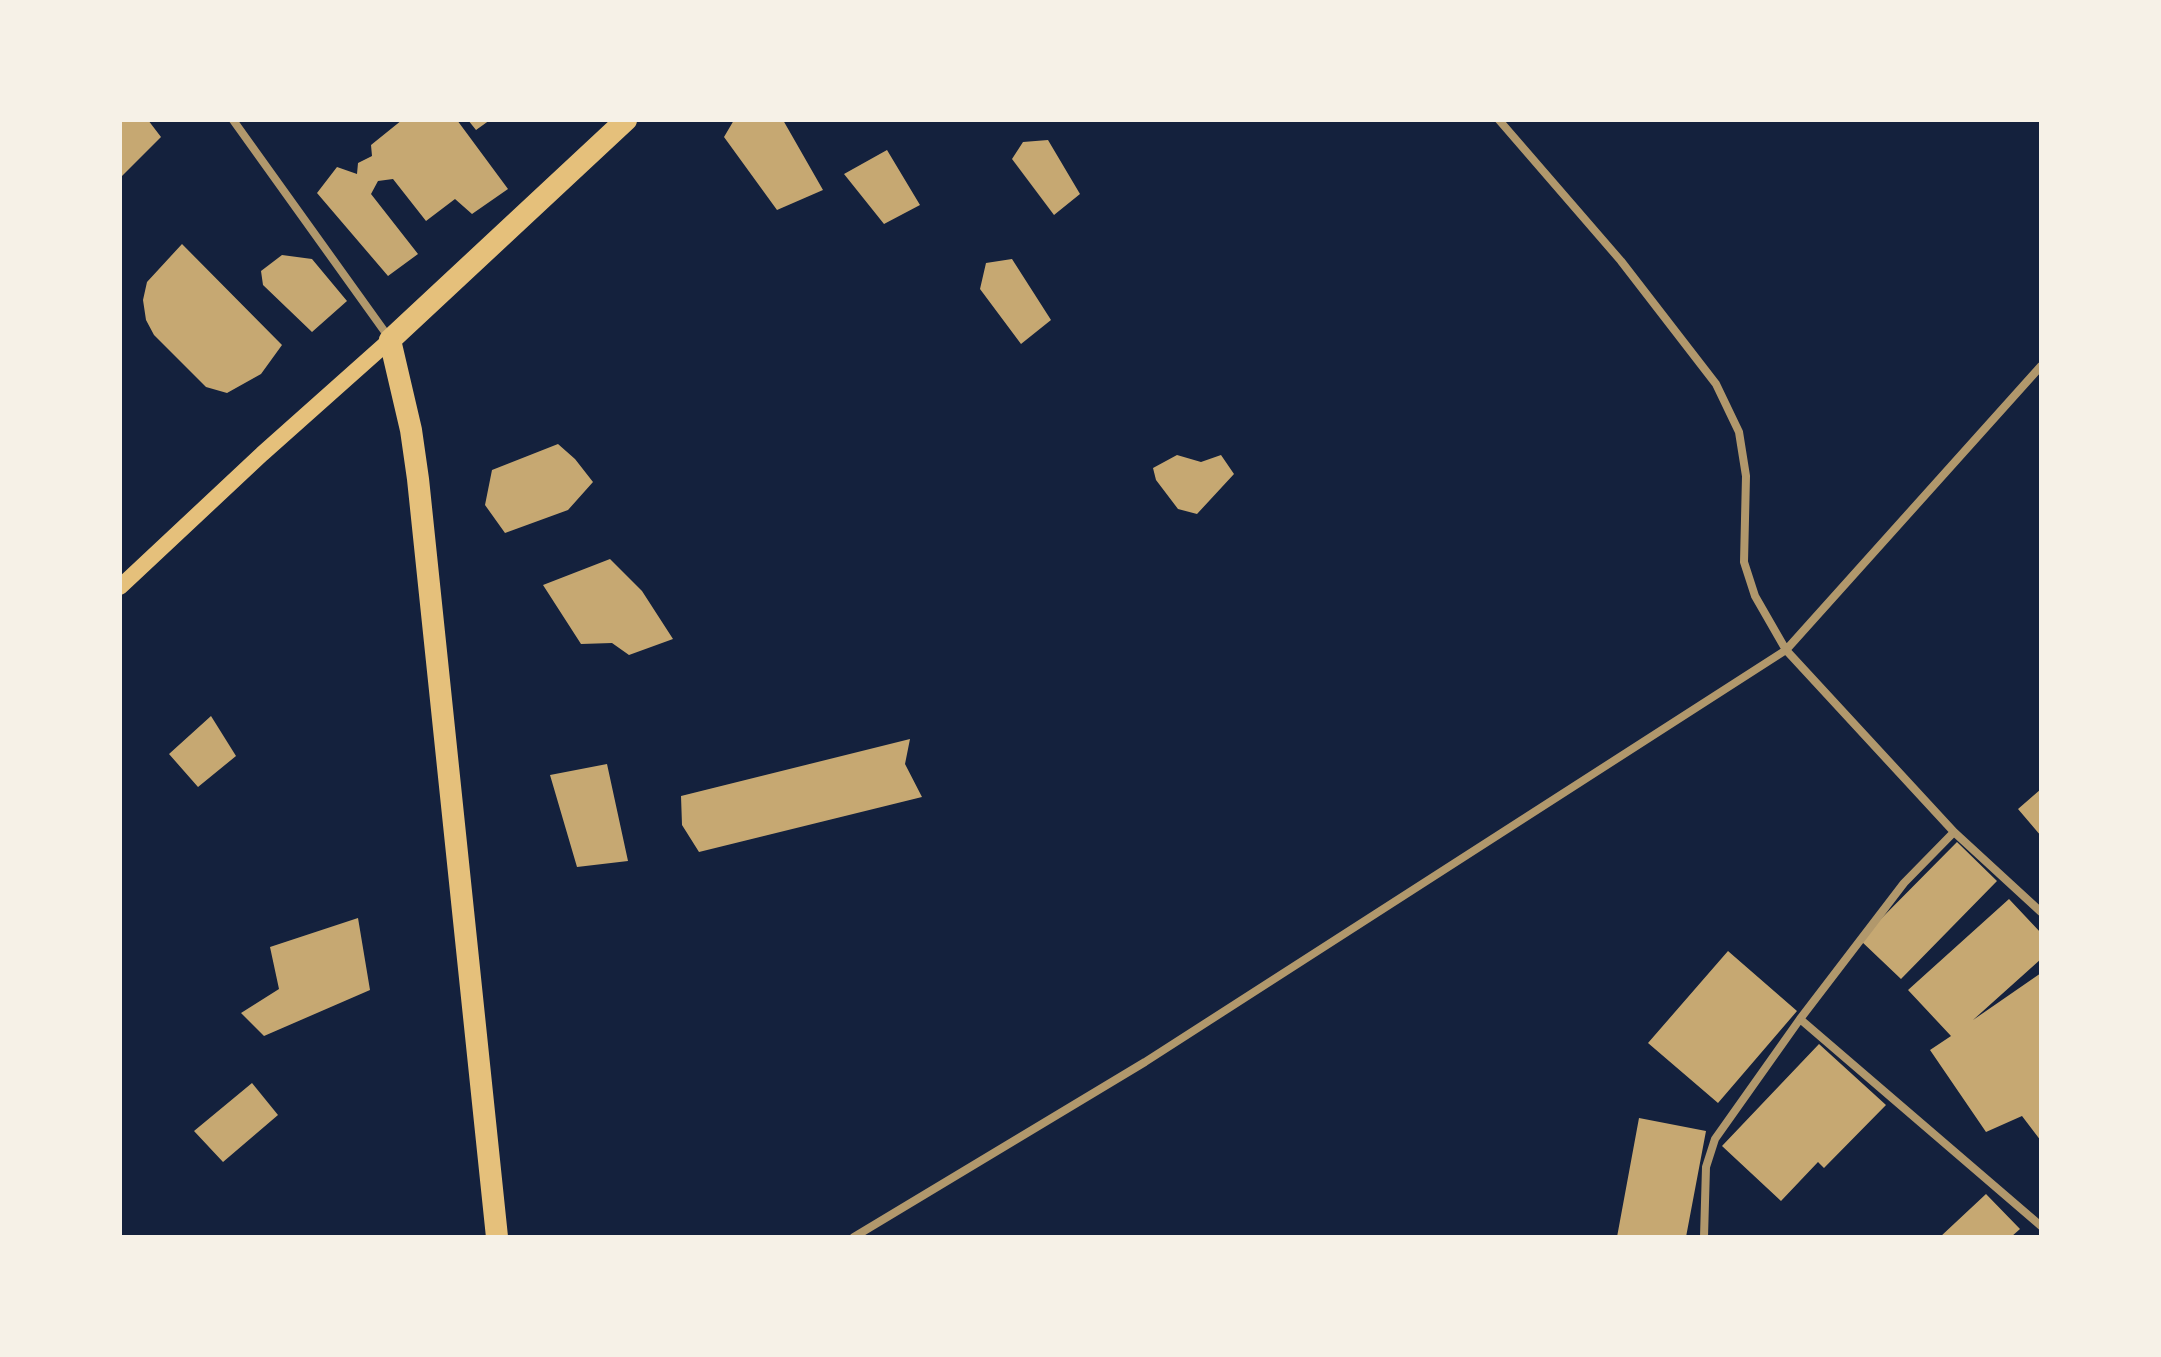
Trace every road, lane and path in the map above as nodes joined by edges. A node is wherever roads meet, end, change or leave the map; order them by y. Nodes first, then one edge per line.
1 (233, 120) edge
2 (626, 120) edge
3 (1499, 120) edge
4 (390, 340) junction
5 (2041, 366) edge
6 (120, 587) edge
7 (1786, 650) junction
8 (1954, 832) junction
9 (2041, 912) edge
10 (1800, 1019) junction
11 (2041, 1226) edge
12 (497, 1237) edge
13 (854, 1237) edge
14 (1704, 1237) edge

1 - 4 street
2 - 4 highway
3 - 7 street
4 - 6 main road
4 - 12 highway
5 - 7 street
7 - 8 street
7 - 13 street
8 - 9 street
8 - 10 street
10 - 11 street
10 - 14 street

